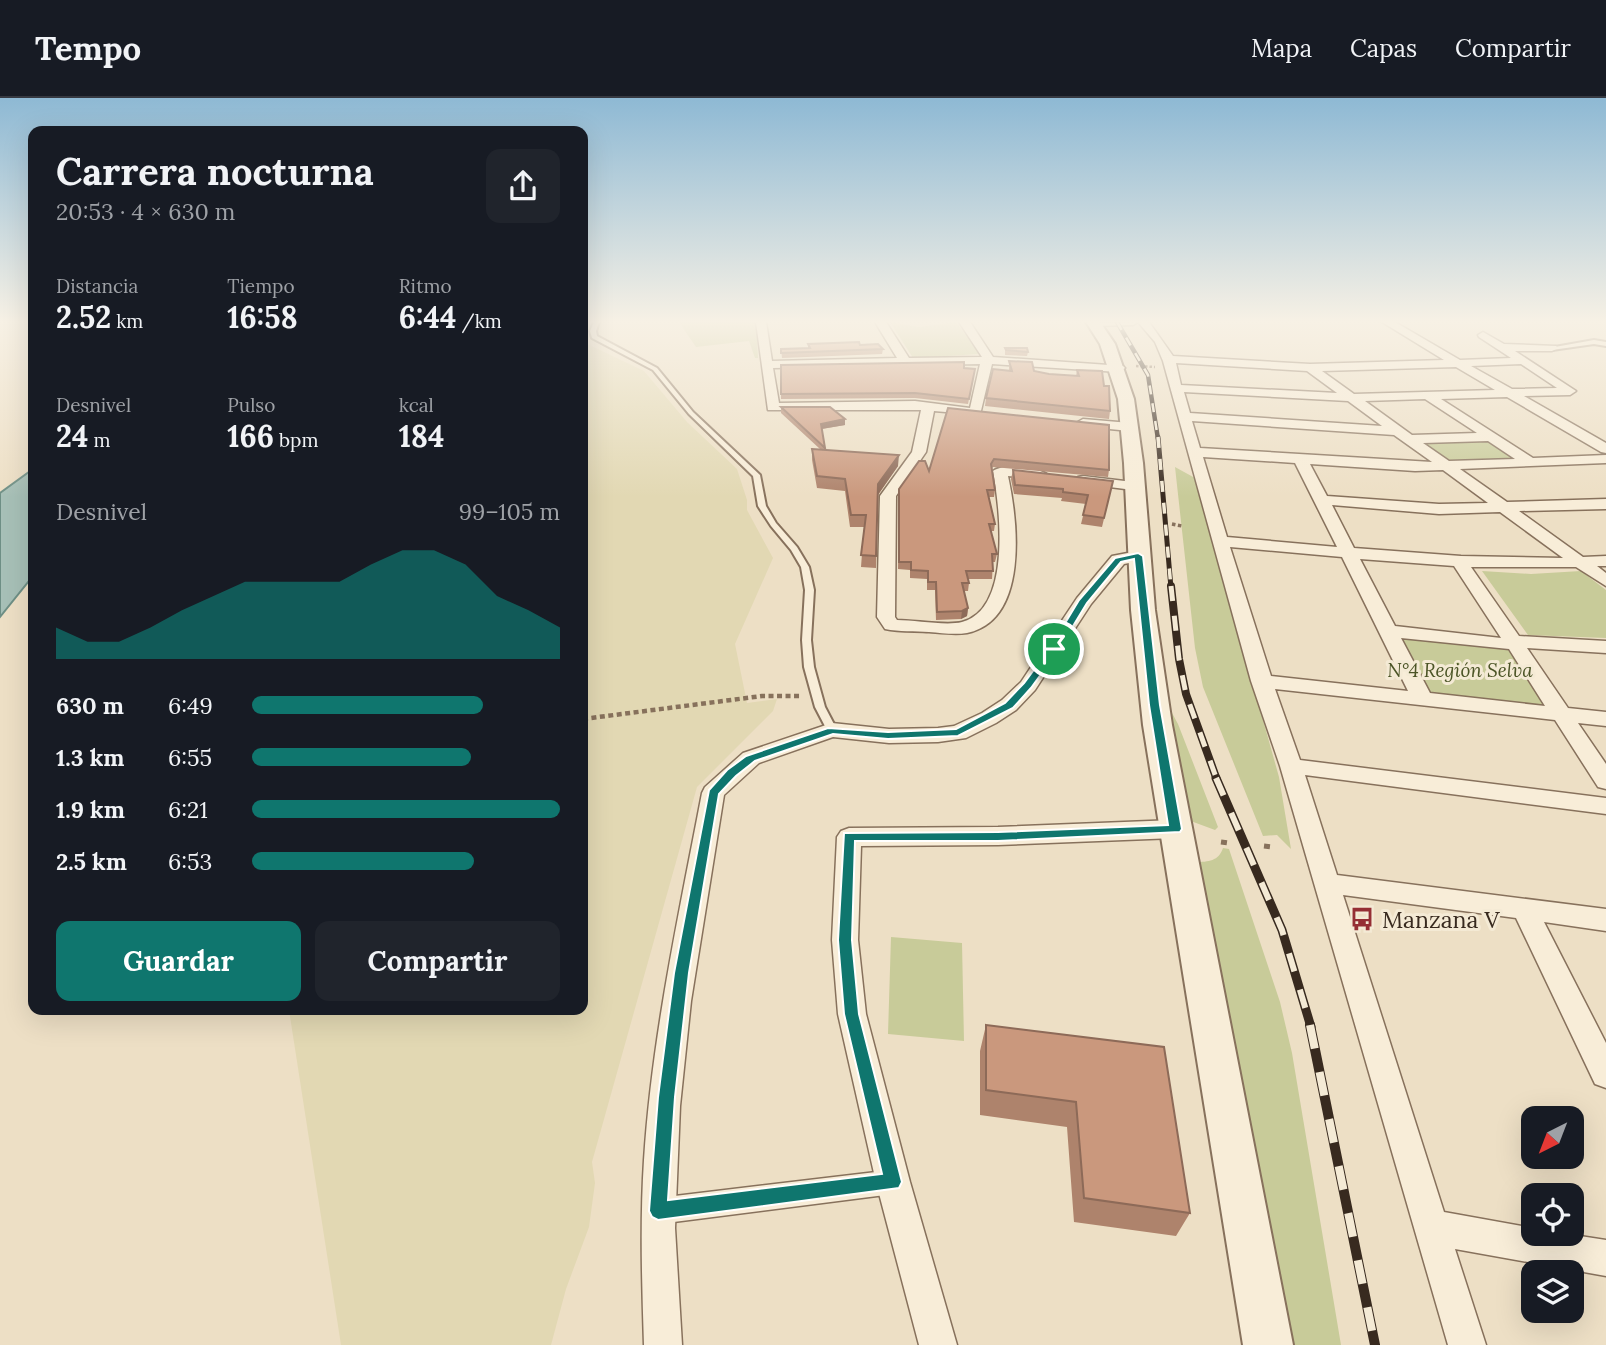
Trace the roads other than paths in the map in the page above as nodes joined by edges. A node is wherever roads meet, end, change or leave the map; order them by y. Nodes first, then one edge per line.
1 (663, 380) edge
2 (769, 380) edge
3 (986, 380) edge
4 (1128, 380) edge
5 (1172, 380) edge
6 (1327, 380) edge
7 (1487, 380) edge
8 (1552, 380) edge
9 (1176, 388) junction
10 (1508, 392) junction
11 (1428, 396) junction
12 (1353, 398) junction
13 (928, 407) junction
14 (1184, 417) junction
15 (1067, 421) edge
16 (1130, 427) junction
17 (1404, 435) junction
18 (1491, 437) junction
19 (1606, 449) edge
20 (1194, 452) junction
21 (1606, 459) edge
22 (1301, 460) junction
23 (1530, 462) junction
24 (1448, 466) junction
25 (1133, 486) junction
26 (1321, 500) junction
27 (1606, 504) edge
28 (1506, 508) junction
29 (1219, 541) junction
30 (1347, 552) junction
31 (1138, 556) junction
32 (1606, 561) edge
33 (1460, 562) junction
34 (1580, 563) junction
35 (1606, 581) edge
36 (1386, 631) junction
37 (1514, 642) junction
38 (1606, 647) edge
39 (1261, 681) junction
40 (1422, 698) junction
41 (1562, 713) junction
42 (1606, 719) edge
43 (832, 730) junction
44 (1291, 766) junction
45 (1606, 781) edge
46 (1606, 806) edge
47 (1175, 829) junction
48 (1325, 883) junction
49 (1524, 909) junction
50 (1606, 920) edge
51 (1606, 1074) edge
52 (893, 1182) junction
53 (658, 1211) junction
54 (1430, 1227) junction
55 (1606, 1258) edge
56 (663, 1345) edge
57 (938, 1345) edge
58 (1268, 1345) edge
59 (1467, 1345) edge

1 - 43 lane
2 - 13 street
3 - 13 street
4 - 16 street
5 - 9 street
6 - 12 street
7 - 10 street
8 - 10 street
9 - 12 street
9 - 14 street
10 - 11 street
10 - 19 street
11 - 12 street
11 - 18 street
12 - 17 street
13 - 25 street
14 - 17 street
14 - 20 street
15 - 16 street
16 - 25 street
17 - 18 street
17 - 24 street
18 - 23 street
20 - 22 street
20 - 29 street
21 - 23 street
22 - 24 street
22 - 26 street
23 - 24 street
24 - 28 street
25 - 31 street
26 - 28 street
26 - 30 street
27 - 28 street
28 - 34 street
29 - 30 street
29 - 39 street
30 - 33 street
30 - 36 street
31 - 43 street
31 - 47 street
32 - 34 street
33 - 34 street
33 - 37 street
34 - 35 street
36 - 37 street
36 - 40 street
37 - 38 street
37 - 41 street
39 - 40 street
39 - 44 street
40 - 41 street
41 - 42 street
41 - 45 street
43 - 53 street
44 - 46 street
44 - 48 street
47 - 52 street
47 - 58 street
48 - 49 street
48 - 54 street
49 - 50 street
49 - 51 street
52 - 53 street
52 - 57 street
53 - 56 street
54 - 55 street
54 - 59 street

